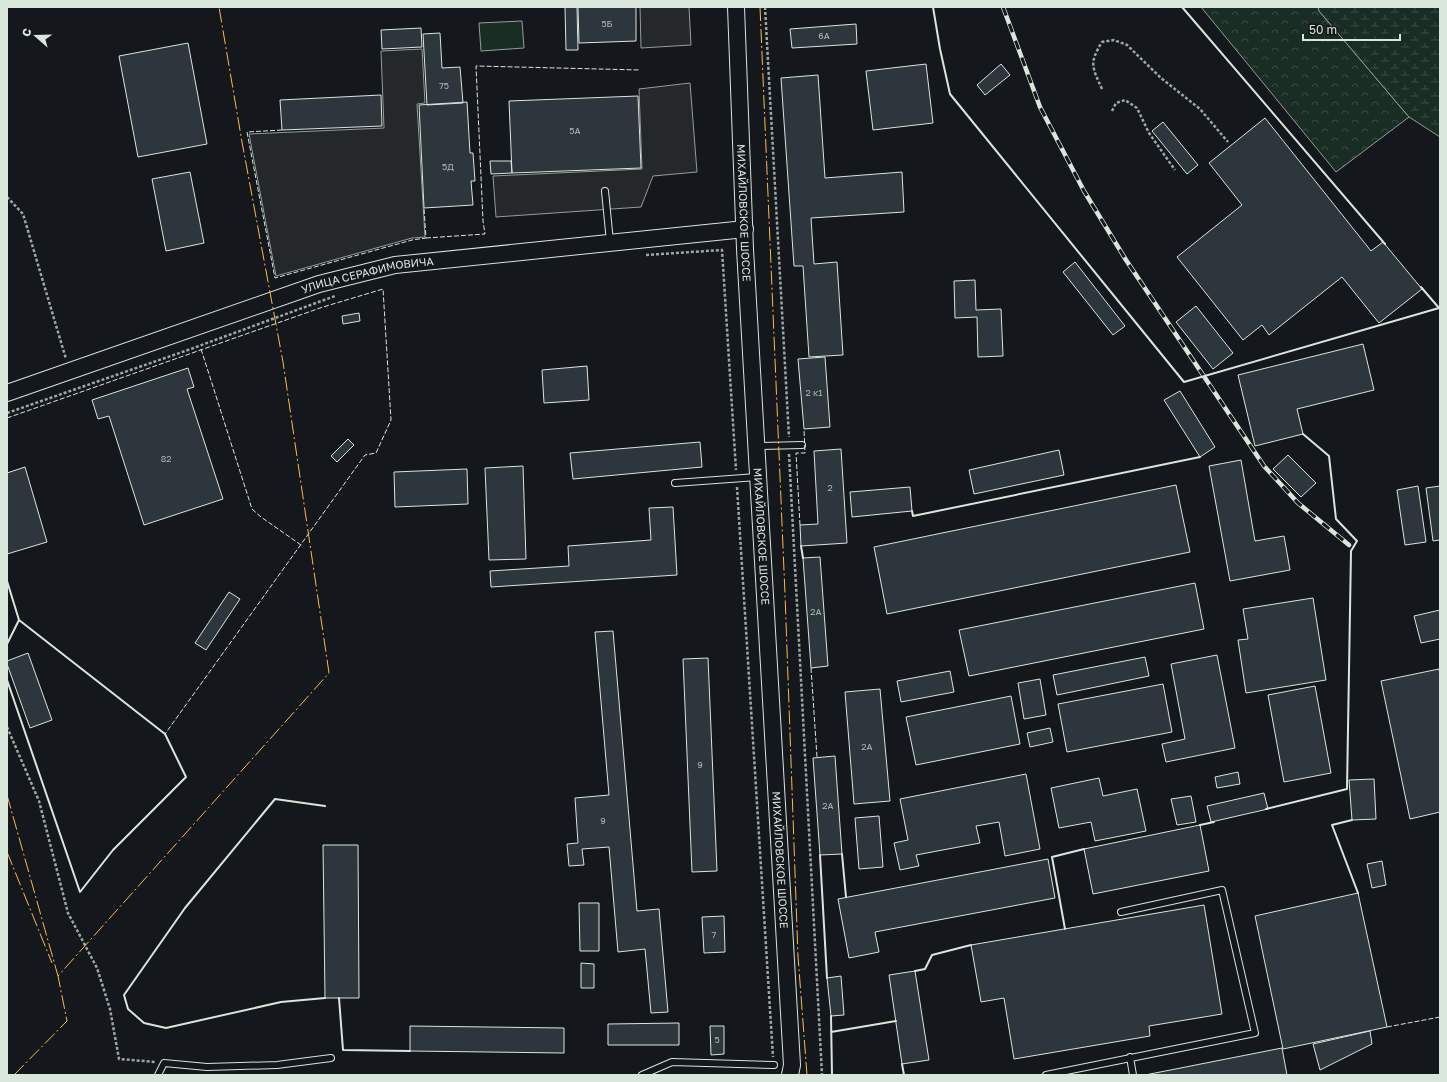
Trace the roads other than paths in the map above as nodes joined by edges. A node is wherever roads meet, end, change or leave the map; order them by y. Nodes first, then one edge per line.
1 (736, 7) edge
2 (605, 190) dead end
3 (745, 229) junction
4 (610, 242) junction
5 (7, 393) edge
6 (802, 445) dead end
7 (757, 446) junction
8 (759, 477) junction
9 (675, 483) dead end
10 (1121, 912) dead end
11 (331, 1058) dead end
12 (1130, 1058) junction
13 (774, 1065) road end
14 (793, 1072) edge
15 (158, 1075) edge
16 (642, 1075) edge
17 (1046, 1075) edge
18 (1133, 1075) edge

1 - 3 main road, МИХАЙЛОВСКОЕ ШОССЕ
2 - 4 lane
3 - 4 main road, УЛИЦА СЕРАФИМОВИЧА
3 - 7 main road, МИХАЙЛОВСКОЕ ШОССЕ
4 - 5 main road, УЛИЦА СЕРАФИМОВИЧА
6 - 7 lane
7 - 8 main road, МИХАЙЛОВСКОЕ ШОССЕ
8 - 9 lane
8 - 14 main road, МИХАЙЛОВСКОЕ ШОССЕ
10 - 12 lane
11 - 15 lane
12 - 17 lane
12 - 18 lane
13 - 16 lane

